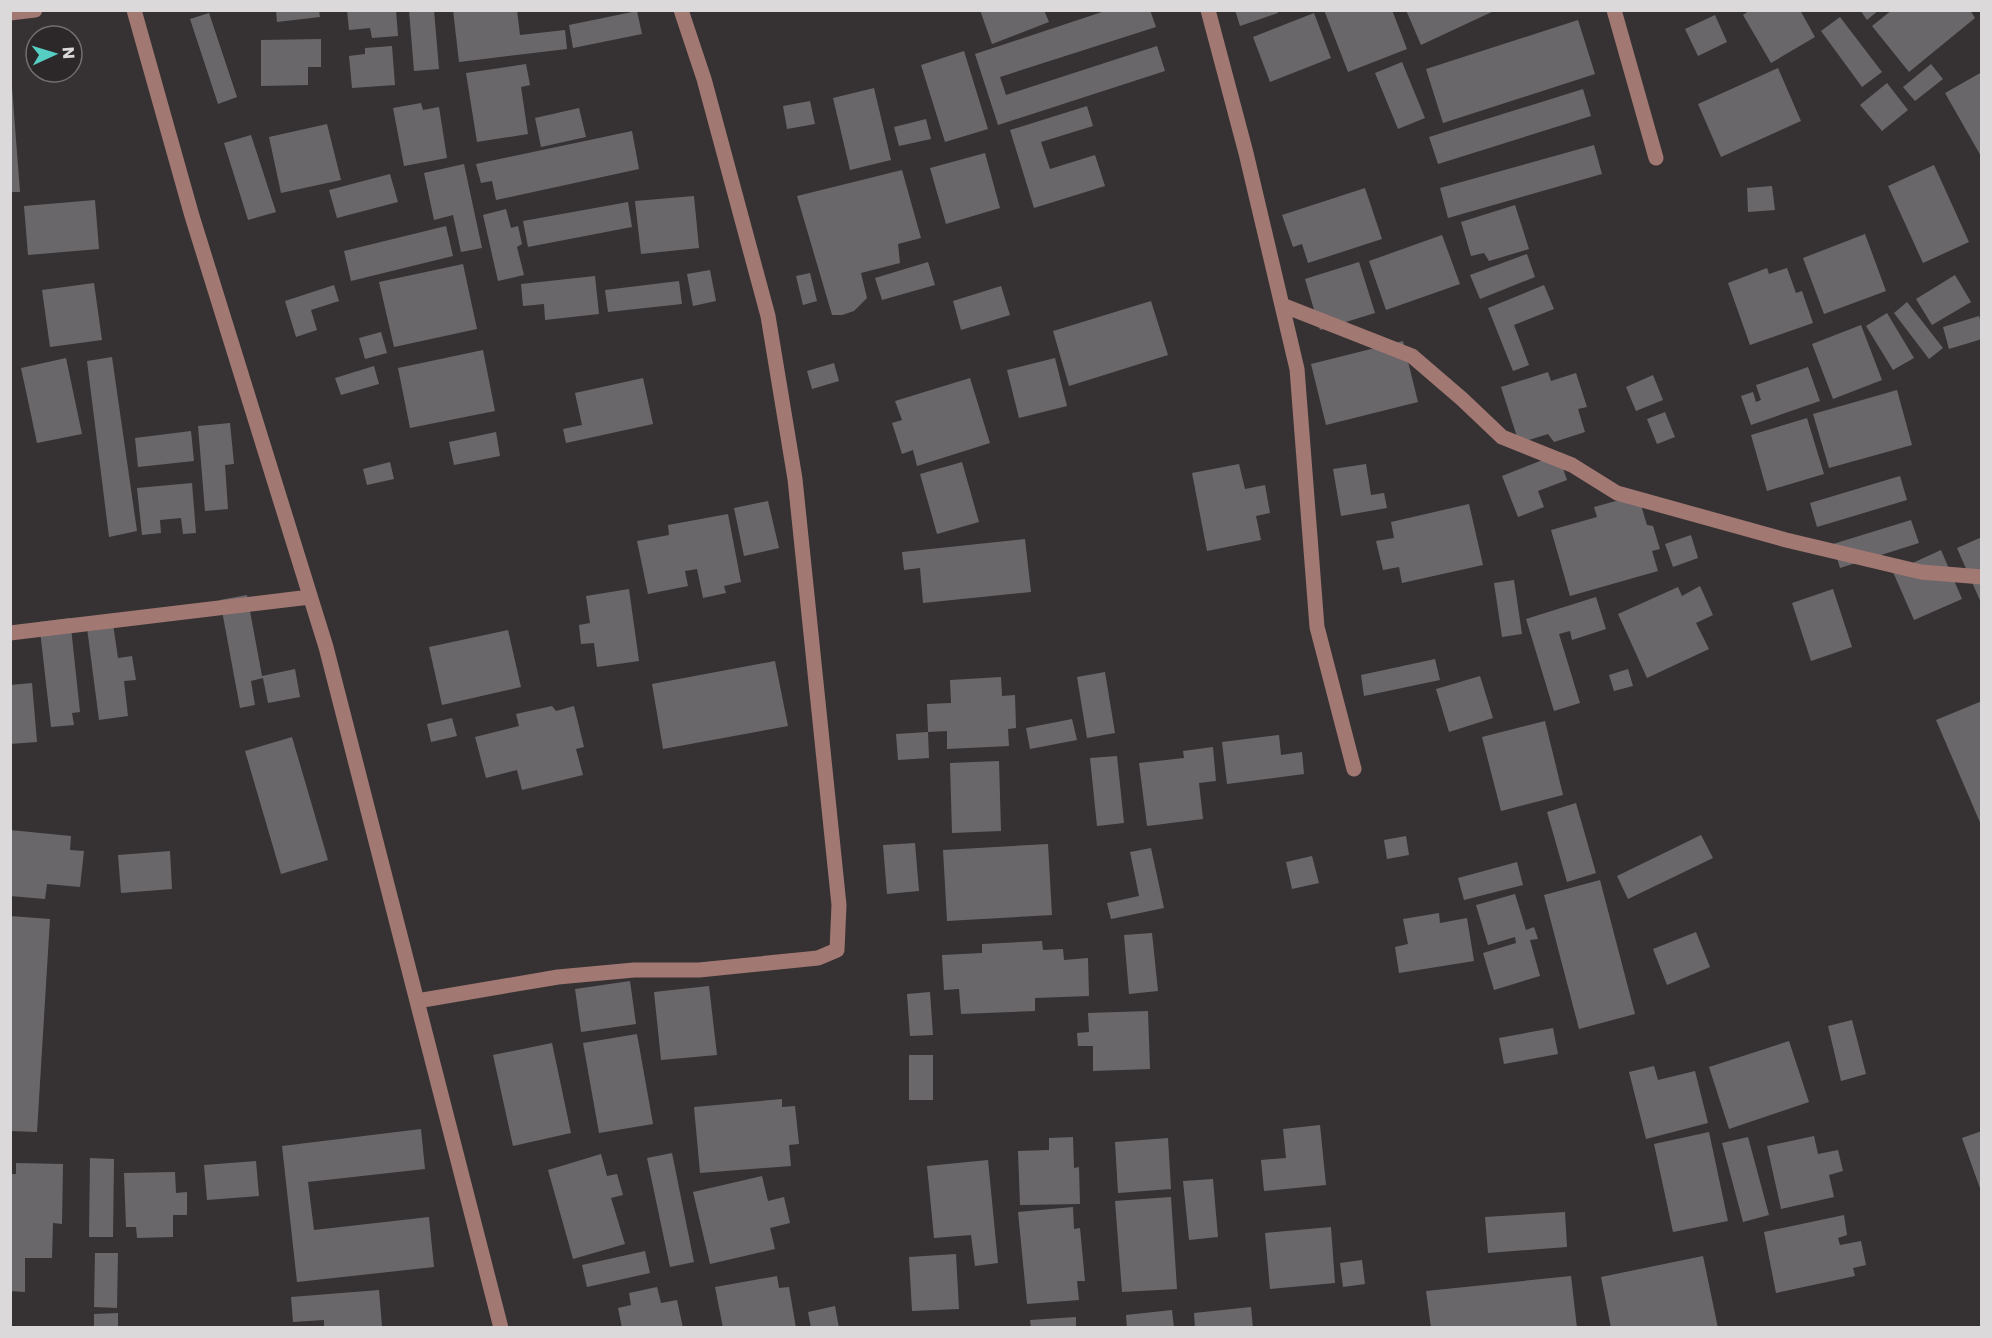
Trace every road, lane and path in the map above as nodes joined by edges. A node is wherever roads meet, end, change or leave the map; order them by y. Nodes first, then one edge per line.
1 (35, 10) edge
2 (134, 10) edge
3 (681, 10) edge
4 (1208, 10) edge
5 (1614, 10) edge
6 (10, 13) edge
7 (1656, 158) dead end
8 (1282, 305) junction
9 (1982, 577) edge
10 (310, 597) junction
11 (10, 633) edge
12 (1354, 769) dead end
13 (417, 1001) junction
14 (501, 1328) edge

1 - 6 street
2 - 10 street
3 - 13 street
4 - 8 street
5 - 7 street
8 - 9 street
8 - 12 street
10 - 11 street
10 - 13 street
13 - 14 street

